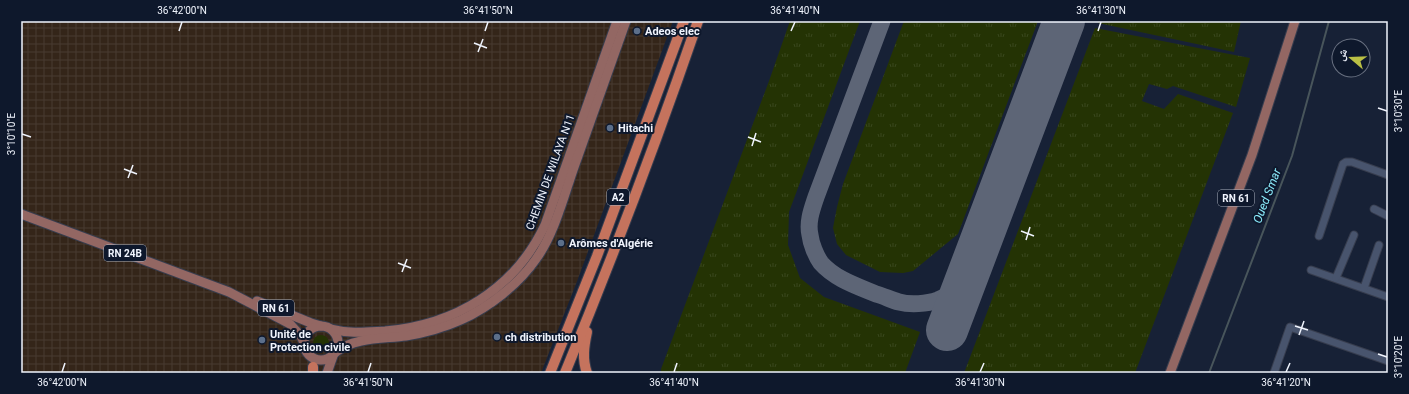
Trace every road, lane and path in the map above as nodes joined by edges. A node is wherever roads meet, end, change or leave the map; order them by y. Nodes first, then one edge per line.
1 (617, 21) edge
2 (626, 21) edge
3 (684, 21) edge
4 (698, 21) edge
5 (1295, 21) edge
6 (1388, 175) edge
7 (1374, 209) dead end
8 (21, 214) edge
9 (1388, 216) edge
10 (1354, 234) dead end
11 (1319, 236) dead end
12 (1379, 246) dead end
13 (1311, 270) dead end
14 (1336, 278) junction
15 (1364, 288) junction
16 (229, 292) junction
17 (1388, 297) edge
18 (595, 302) junction
19 (321, 326) junction
20 (331, 329) junction
21 (304, 344) junction
22 (308, 354) junction
23 (334, 354) junction
24 (1388, 361) edge
25 (314, 371) edge
26 (328, 373) edge
27 (550, 373) edge
28 (565, 373) edge
29 (587, 373) edge
30 (1170, 373) edge
31 (1274, 373) edge

1 - 20 main road, CHEMIN DE WILAYA N11
2 - 23 main road
3 - 27 highway, A2
4 - 18 highway, A2
5 - 30 main road, RN 61
6 - 11 street
7 - 9 street
8 - 16 main road, RN 24B
10 - 14 street
12 - 15 street
13 - 14 street
14 - 15 street
15 - 17 street
16 - 19 main road, RN 61
16 - 21 main road, RN 61
18 - 28 highway, A2
18 - 29 highway
19 - 20 main road
19 - 21 main road
20 - 23 main road
21 - 22 main road
22 - 23 main road
22 - 25 main road
23 - 26 main road
24 - 31 street

